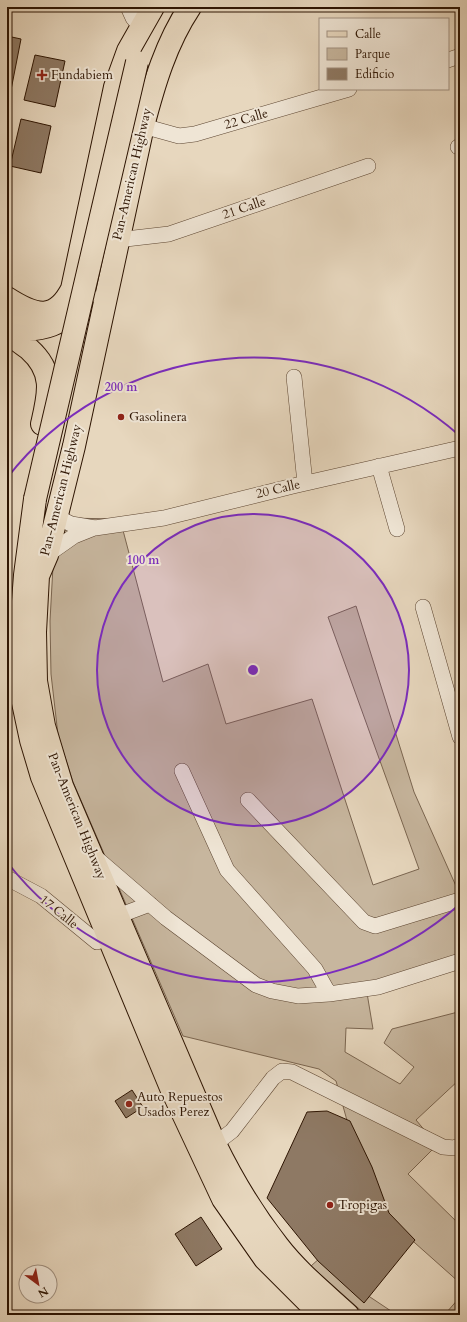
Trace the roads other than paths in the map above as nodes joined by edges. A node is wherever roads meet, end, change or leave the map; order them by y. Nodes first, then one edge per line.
1 (128, 7) edge
2 (153, 7) edge
3 (169, 7) edge
4 (190, 7) edge
5 (141, 27) junction
6 (177, 28) junction
7 (460, 56) edge
8 (449, 60) edge
9 (346, 90) edge
10 (143, 126) junction
11 (368, 166) dead end
12 (117, 240) junction
13 (7, 316) edge
14 (42, 340) dead end
15 (294, 377) dead end
16 (460, 448) edge
17 (379, 466) junction
18 (305, 483) junction
19 (57, 517) junction
20 (95, 528) junction
21 (396, 529) dead end
22 (47, 555) junction
23 (38, 576) junction
24 (423, 607) dead end
25 (18, 667) junction
26 (460, 737) edge
27 (182, 771) dead end
28 (248, 800) dead end
29 (93, 855) junction
30 (7, 878) edge
31 (460, 900) edge
32 (150, 904) junction
33 (118, 916) junction
34 (109, 938) junction
35 (460, 961) edge
36 (329, 994) junction
37 (215, 1144) junction
38 (458, 1148) edge
39 (321, 1315) edge
40 (348, 1315) edge

1 - 5 street
2 - 5 highway
3 - 25 highway, Pan-American Highway, bridge
4 - 6 highway, Pan-American Highway
5 - 13 highway
6 - 10 highway, Pan-American Highway
6 - 13 highway
7 - 8 street
9 - 10 street, 22 Calle
10 - 12 highway, Pan-American Highway
11 - 12 street, 21 Calle
12 - 19 highway, Pan-American Highway
13 - 25 highway
14 - 23 highway
15 - 18 street
16 - 17 street, 20 Calle
17 - 18 street, 20 Calle
17 - 21 street
18 - 20 street, 20 Calle
19 - 20 street, 20 Calle
19 - 22 highway, Pan-American Highway
20 - 22 street, 20 Calle
22 - 23 highway, Pan-American Highway
23 - 29 highway, Pan-American Highway
24 - 26 street
25 - 34 highway, Pan-American Highway
27 - 36 street
28 - 31 street
29 - 32 street
29 - 33 highway, Pan-American Highway
30 - 34 street, 17 Calle
32 - 33 street
32 - 36 street
33 - 37 highway, Pan-American Highway
34 - 39 highway, Pan-American Highway
35 - 36 street
37 - 38 street
37 - 40 highway, Pan-American Highway

